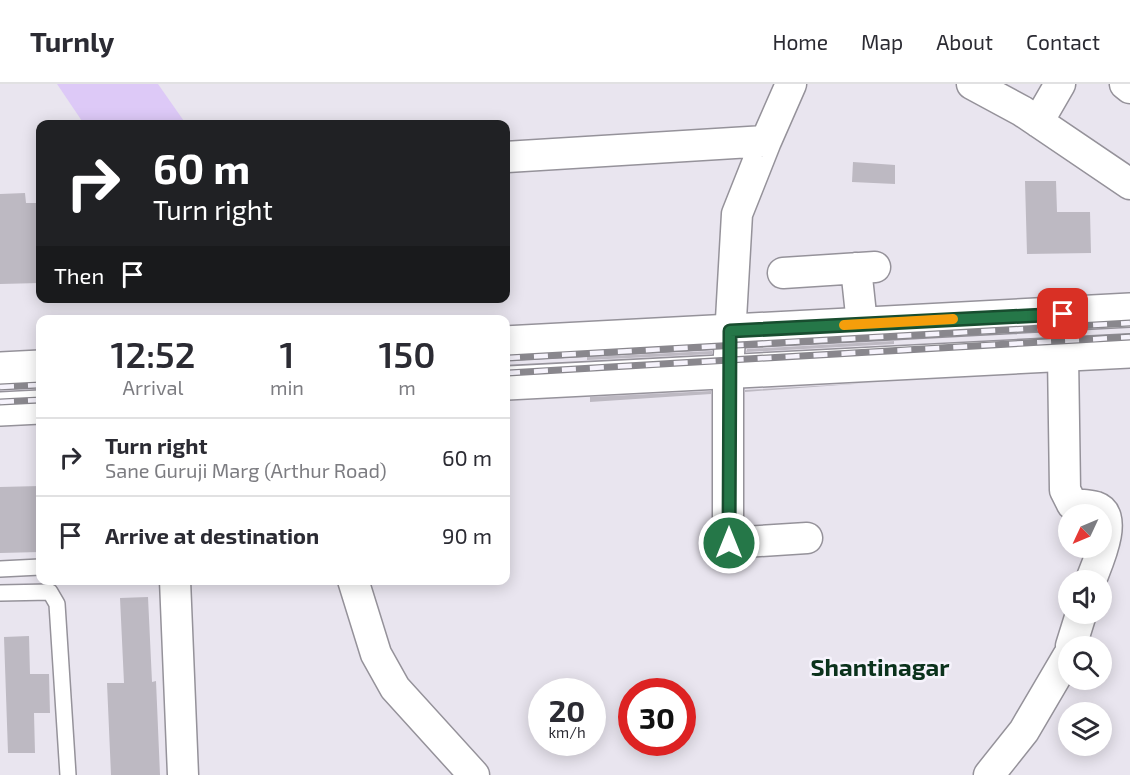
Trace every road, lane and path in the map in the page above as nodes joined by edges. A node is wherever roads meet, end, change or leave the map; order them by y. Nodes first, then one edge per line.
1 (791, 84) edge
2 (972, 84) edge
3 (1060, 84) edge
4 (1125, 84) edge
5 (1130, 88) edge
6 (1038, 122) junction
7 (766, 141) junction
8 (510, 158) edge
9 (1130, 184) edge
10 (783, 273) dead end
11 (1130, 310) edge
12 (862, 324) junction
13 (730, 331) junction
14 (510, 343) edge
15 (1130, 351) edge
16 (1063, 355) junction
17 (36, 367) edge
18 (0, 369) edge
19 (728, 372) junction
20 (510, 383) edge
21 (36, 407) edge
22 (0, 409) edge
23 (807, 538) dead end
24 (36, 567) edge
25 (0, 569) edge
26 (1094, 570) edge
27 (175, 585) edge
28 (355, 585) edge
29 (0, 593) edge
30 (1058, 673) edge
31 (68, 775) edge
32 (183, 775) edge
33 (474, 775) edge
34 (989, 775) edge

1 - 7 street
2 - 6 street
3 - 6 street
4 - 5 street
6 - 9 street
7 - 8 street
7 - 13 street
10 - 12 street
11 - 12 main road
12 - 13 main road
13 - 14 main road
13 - 19 street
15 - 16 main road
16 - 19 main road
16 - 26 street
17 - 18 main road
19 - 20 main road
19 - 23 street
21 - 22 main road
24 - 25 lane
27 - 32 street
28 - 33 street
29 - 31 lane
30 - 34 street

